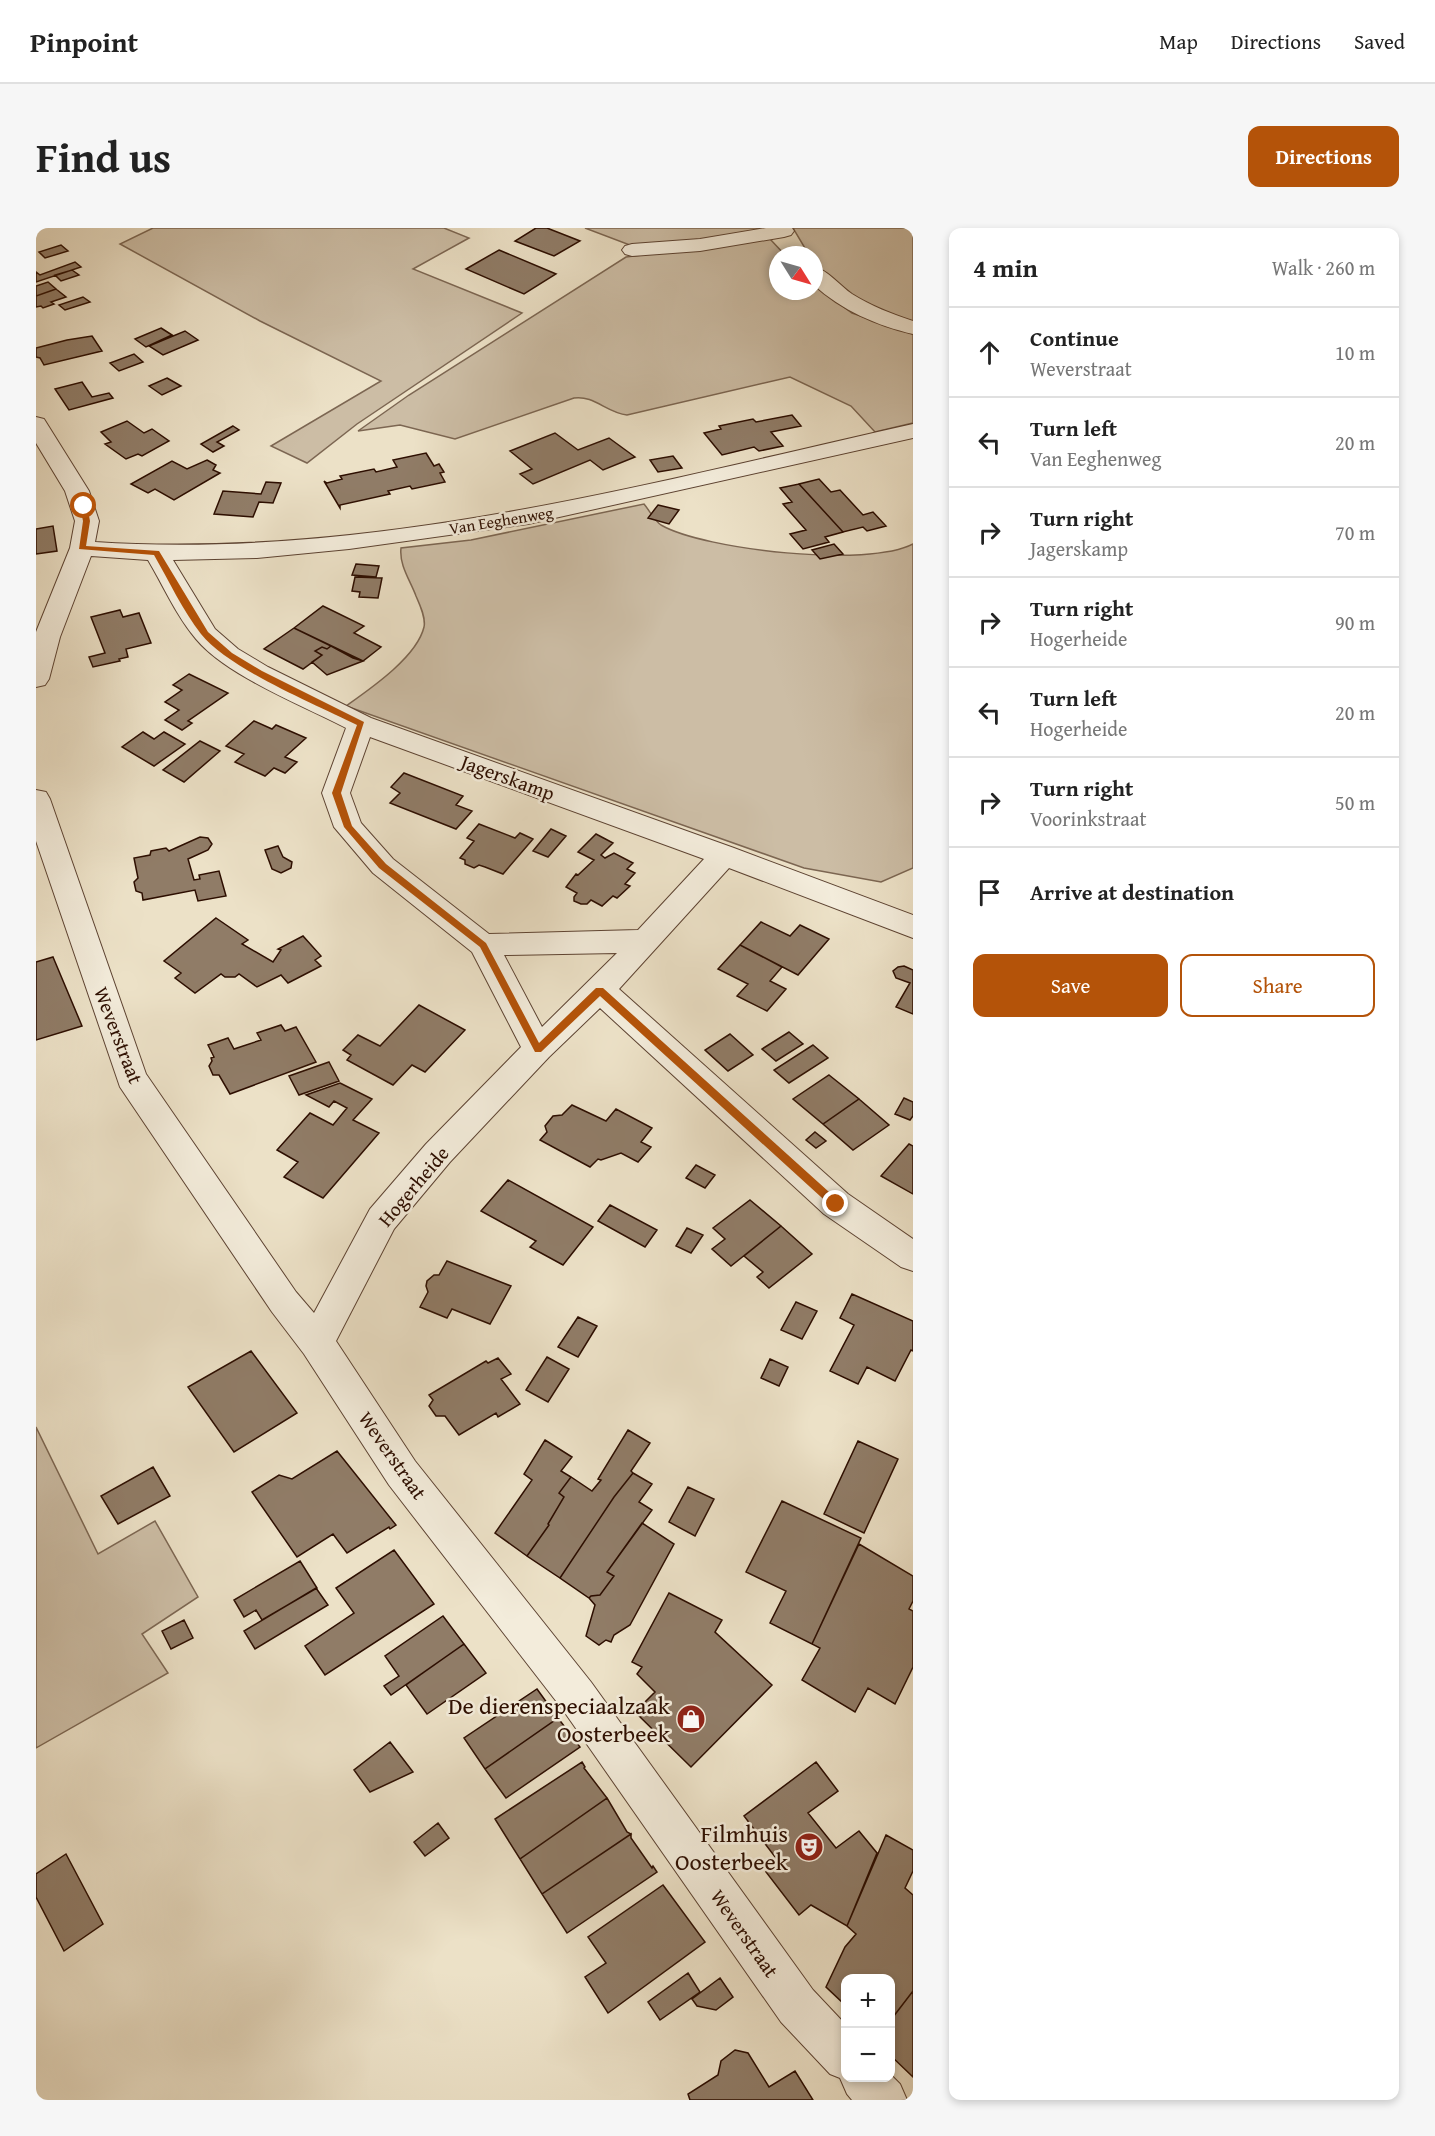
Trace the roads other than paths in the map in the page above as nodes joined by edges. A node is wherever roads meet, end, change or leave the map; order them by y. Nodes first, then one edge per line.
1 (787, 235) edge
2 (632, 250) dead end
3 (823, 281) edge
4 (913, 328) edge
5 (36, 424) edge
6 (913, 431) edge
7 (82, 548) junction
8 (156, 553) junction
9 (41, 639) edge
10 (36, 680) edge
11 (361, 724) junction
12 (36, 798) edge
13 (724, 855) junction
14 (913, 927) edge
15 (646, 941) junction
16 (483, 945) junction
17 (600, 990) junction
18 (538, 1050) junction
19 (913, 1257) edge
20 (317, 1342) junction
21 (841, 2053) edge
22 (867, 2082) edge
23 (884, 2100) edge

1 - 2 street
3 - 4 street
5 - 7 street
6 - 8 street, Van Eeghenweg
7 - 8 street, Van Eeghenweg
7 - 9 street
8 - 11 street, Jagerskamp
9 - 10 street
11 - 13 street, Jagerskamp
11 - 16 street
12 - 20 street, Weverstraat
13 - 14 street, Jagerskamp
13 - 15 street
15 - 16 street
15 - 17 street, Hogerheide
16 - 18 street
17 - 18 street, Hogerheide
17 - 19 street
18 - 20 street, Hogerheide
20 - 21 street, Weverstraat
22 - 23 street

